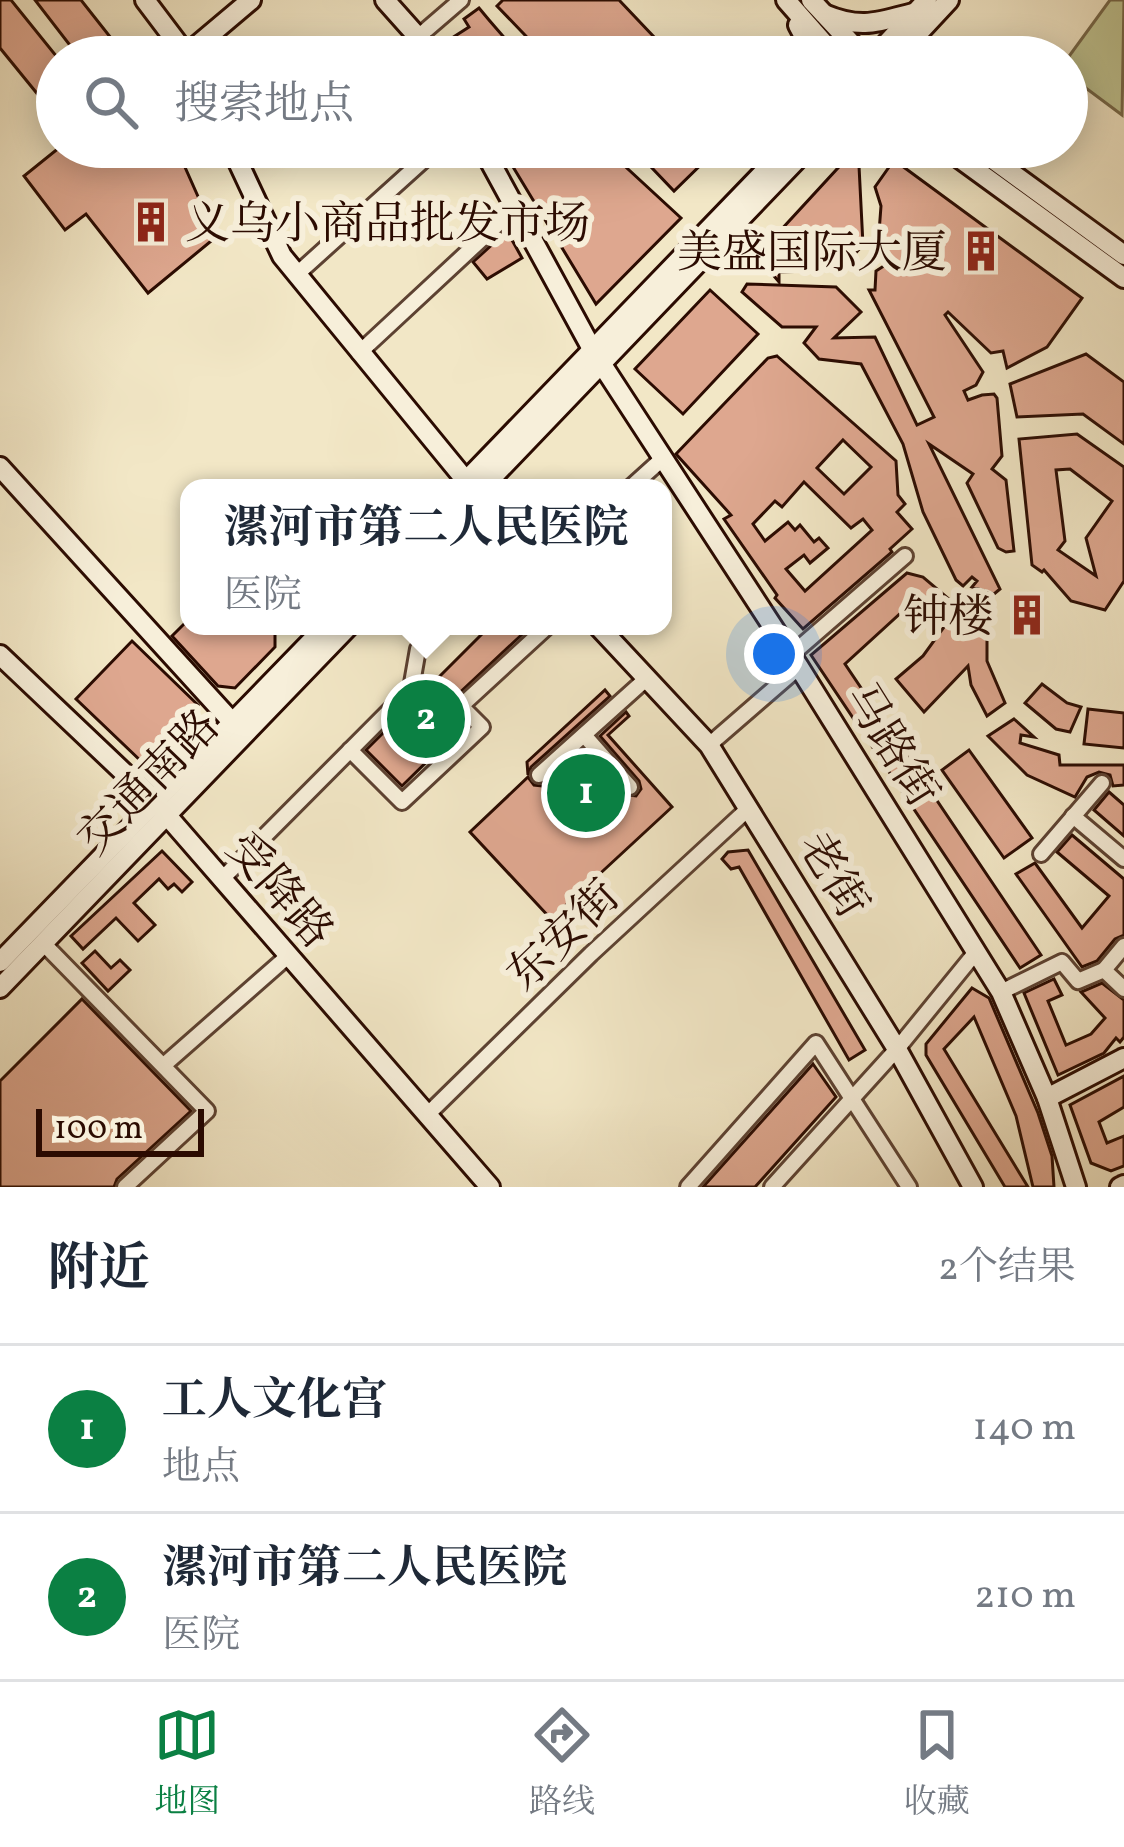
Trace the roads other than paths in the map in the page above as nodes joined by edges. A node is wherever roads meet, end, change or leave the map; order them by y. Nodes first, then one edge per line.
1 (145, 0) edge
2 (250, 0) edge
3 (385, 0) edge
4 (461, 0) edge
5 (785, 0) edge
6 (949, 0) edge
7 (817, 7) edge
8 (924, 11) edge
9 (173, 36) edge
10 (210, 36) edge
11 (417, 36) edge
12 (419, 36) edge
13 (804, 36) edge
14 (817, 36) edge
15 (844, 36) edge
16 (897, 36) edge
17 (241, 168) edge
18 (415, 168) edge
19 (493, 168) edge
20 (769, 168) edge
21 (788, 168) edge
22 (973, 168) edge
23 (1005, 168) edge
24 (515, 208) junction
25 (1124, 255) edge
26 (296, 274) junction
27 (1124, 278) edge
28 (359, 353) junction
29 (596, 356) junction
30 (661, 460) junction
31 (0, 467) edge
32 (464, 479) edge
33 (477, 479) edge
34 (640, 479) edge
35 (905, 556) dead end
36 (317, 635) edge
37 (340, 635) edge
38 (424, 635) edge
39 (538, 635) edge
40 (606, 635) edge
41 (0, 655) edge
42 (795, 661) junction
43 (646, 679) junction
44 (233, 722) junction
45 (584, 735) junction
46 (709, 745) junction
47 (350, 750) junction
48 (539, 775) dead end
49 (1102, 783) dead end
50 (630, 788) dead end
51 (749, 808) junction
52 (162, 810) junction
53 (1073, 816) junction
54 (1041, 854) dead end
55 (1124, 859) edge
56 (220, 880) junction
57 (44, 944) junction
58 (1124, 946) edge
59 (976, 952) junction
60 (288, 956) junction
61 (0, 962) edge
62 (1103, 970) junction
63 (0, 988) edge
64 (1124, 989) edge
65 (1001, 992) junction
66 (897, 1049) junction
67 (1124, 1058) edge
68 (164, 1064) junction
69 (1047, 1098) junction
70 (852, 1099) junction
71 (427, 1115) junction
72 (125, 1187) edge
73 (490, 1187) edge
74 (688, 1187) edge
75 (772, 1187) edge
76 (909, 1187) edge
77 (973, 1187) edge
78 (1076, 1187) edge

1 - 9 street
2 - 10 street
3 - 11 street
4 - 12 street
5 - 13 street
5 - 14 street
6 - 8 street
7 - 8 street
7 - 15 street
8 - 16 street
17 - 26 street
18 - 26 street
19 - 24 street, 马路街
20 - 29 street
21 - 29 street
22 - 27 street
23 - 25 street
24 - 28 street
24 - 29 street, 马路街
26 - 28 street
28 - 32 street
29 - 30 street, 马路街
29 - 33 street
30 - 34 street
30 - 42 street, 马路街
31 - 44 street
35 - 42 street
36 - 44 street, 交通南路
37 - 52 street, 交通南路
38 - 47 street
39 - 47 street
40 - 43 street, 老街
41 - 52 street, 受降路
42 - 46 street
42 - 59 street, 马路街
43 - 45 street
43 - 46 street, 老街
44 - 52 street, 交通南路
45 - 48 street
45 - 50 street
46 - 51 street, 老街
47 - 56 street
49 - 53 street
51 - 66 street, 老街
51 - 71 street, 东安街
52 - 56 street, 受降路
52 - 57 street, 交通南路
52 - 61 street, 交通南路
53 - 54 street
53 - 55 street
56 - 60 street, 受降路
57 - 63 street, 交通南路
57 - 68 street
58 - 62 street
59 - 65 street, 马路街
59 - 66 street
60 - 68 street
60 - 71 street, 受降路
62 - 64 street
62 - 65 street
65 - 69 street, 马路街
66 - 70 street
66 - 77 street, 老街
67 - 69 street
68 - 72 street
69 - 78 street, 马路街
70 - 74 street
70 - 75 street
70 - 76 street
71 - 73 street, 受降路

